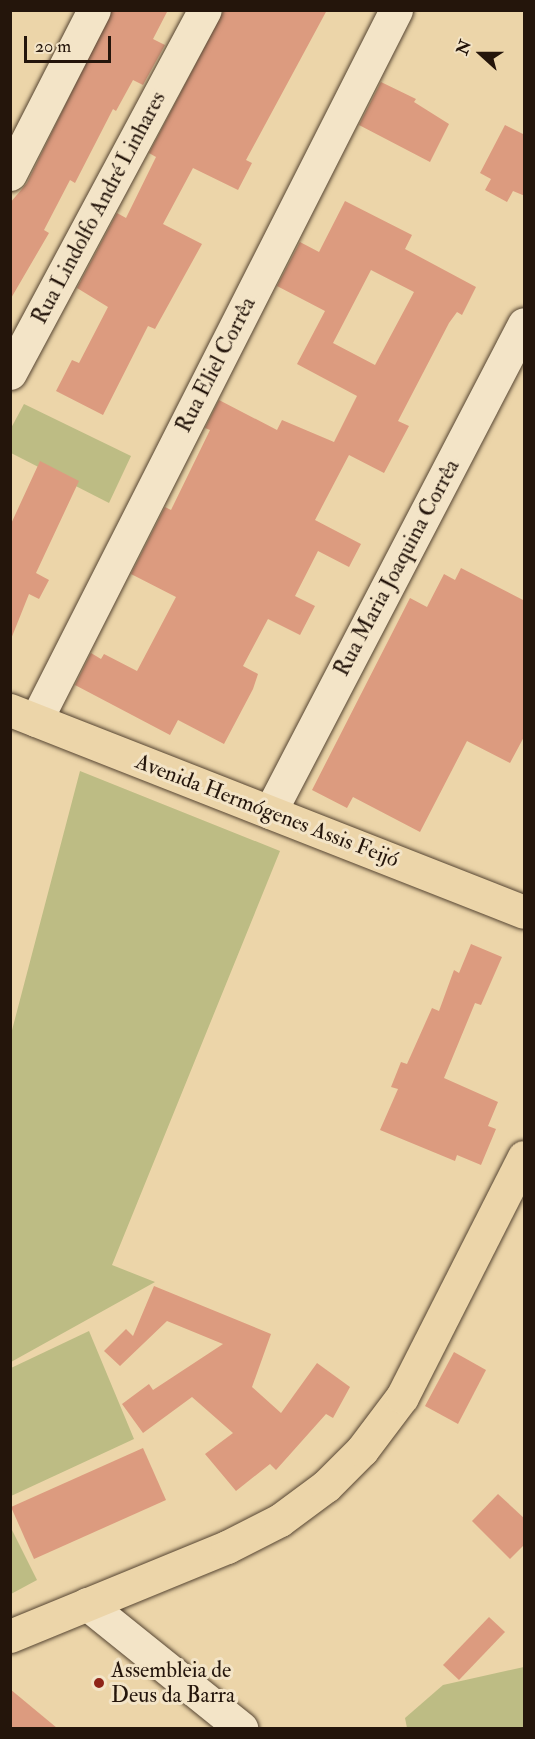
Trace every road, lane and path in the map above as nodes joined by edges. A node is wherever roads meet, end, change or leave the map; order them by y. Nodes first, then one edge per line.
1 (94, 10) edge
2 (205, 10) edge
3 (396, 10) edge
4 (10, 174) edge
5 (525, 324) edge
6 (10, 373) edge
7 (23, 715) edge
8 (270, 812) junction
9 (525, 912) edge
10 (525, 1157) edge
11 (87, 1605) junction
12 (10, 1636) edge
13 (241, 1728) edge

1 - 4 street
2 - 6 street, Rua Lindolfo André Linhares
3 - 7 street, Rua Eliel Corrêa
5 - 8 street, Rua Maria Joaquina Corrêa
7 - 8 main road, Avenida Hermógenes Assis Feijó
8 - 9 main road, Avenida Hermógenes Assis Feijó
10 - 11 main road
11 - 12 main road
11 - 13 street

